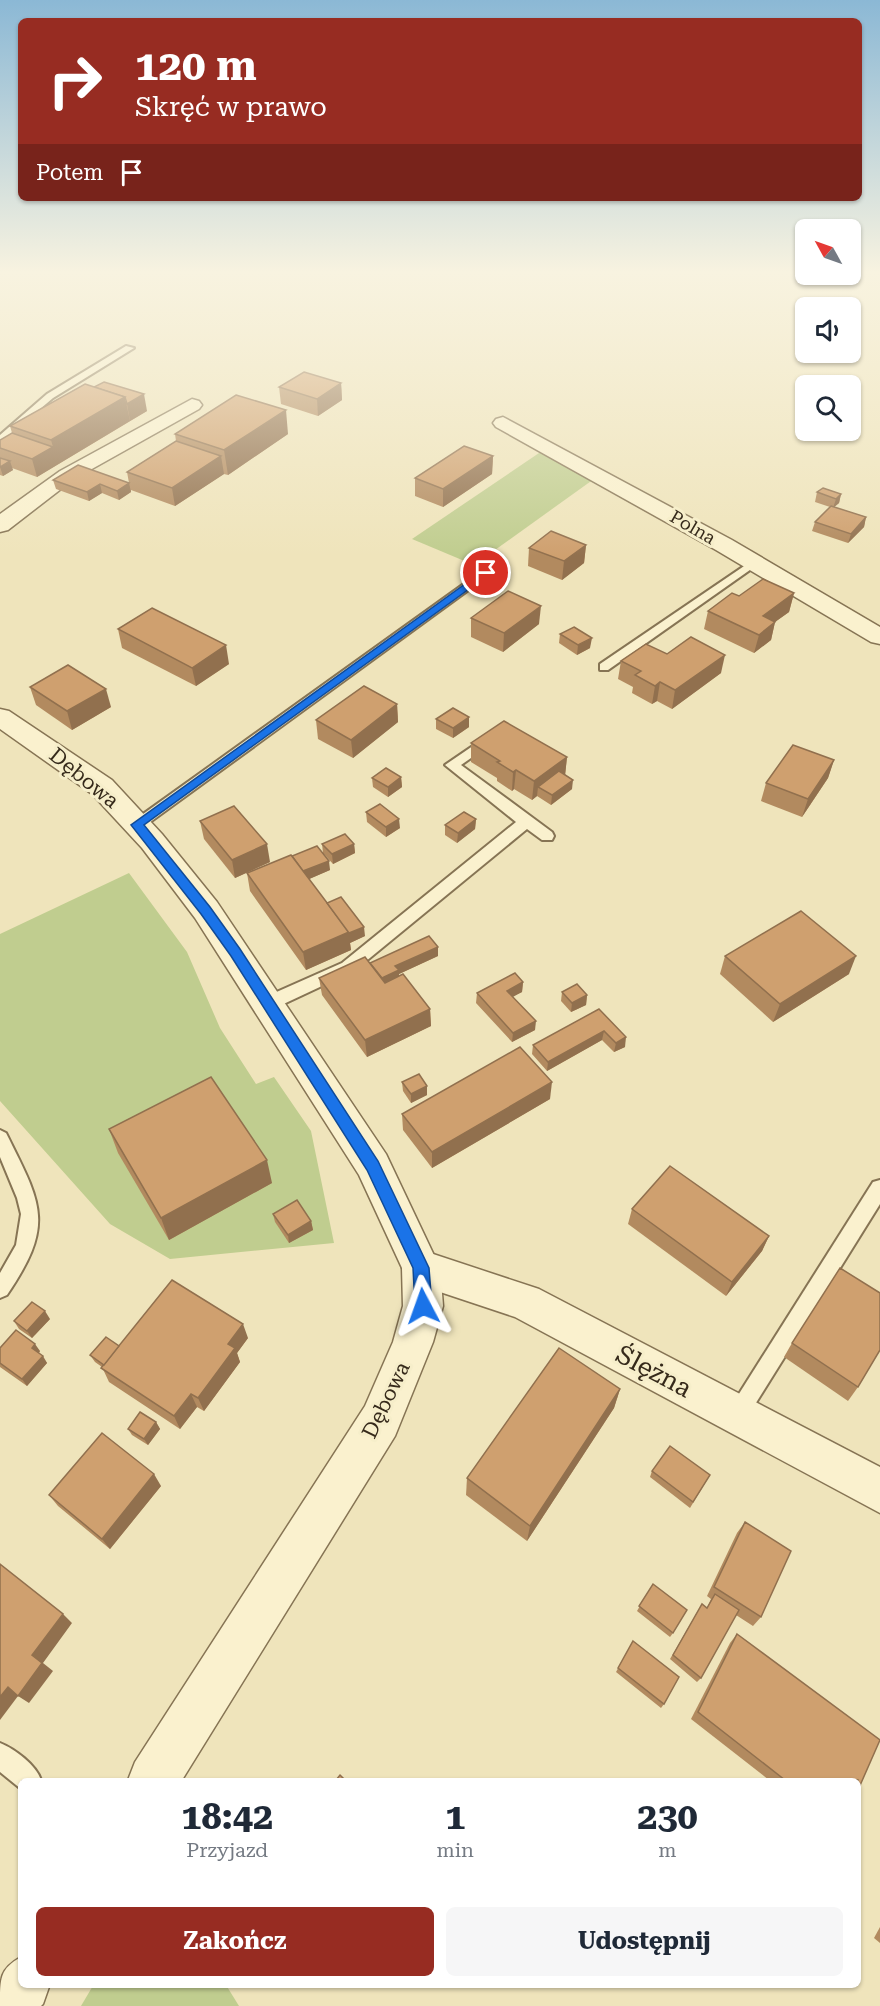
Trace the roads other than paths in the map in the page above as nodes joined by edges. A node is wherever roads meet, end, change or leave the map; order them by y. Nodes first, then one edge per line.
1 (95, 369) edge
2 (192, 405) dead end
3 (503, 423) dead end
4 (0, 440) edge
5 (0, 525) edge
6 (753, 563) junction
7 (486, 573) dead end
8 (880, 638) edge
9 (604, 667) dead end
10 (0, 717) edge
11 (486, 741) edge
12 (526, 822) junction
13 (137, 825) junction
14 (547, 836) dead end
15 (269, 1003) junction
16 (0, 1138) edge
17 (880, 1188) edge
18 (421, 1268) junction
19 (0, 1289) edge
20 (737, 1416) junction
21 (880, 1491) edge
22 (0, 1755) edge
23 (27, 1778) edge
24 (154, 1778) edge
25 (20, 1988) edge
26 (9, 2006) edge

1 - 4 lane
2 - 5 street
3 - 6 street, Polna
6 - 8 street, Polna
6 - 9 lane
7 - 13 lane
10 - 13 street, Dębowa
11 - 12 lane
12 - 14 lane
12 - 15 lane
13 - 15 street, Dębowa
15 - 18 street, Dębowa
16 - 19 lane
17 - 20 lane
18 - 20 street, Ślężna
18 - 24 street, Dębowa
20 - 21 street, Ślężna
22 - 23 lane
25 - 26 street

